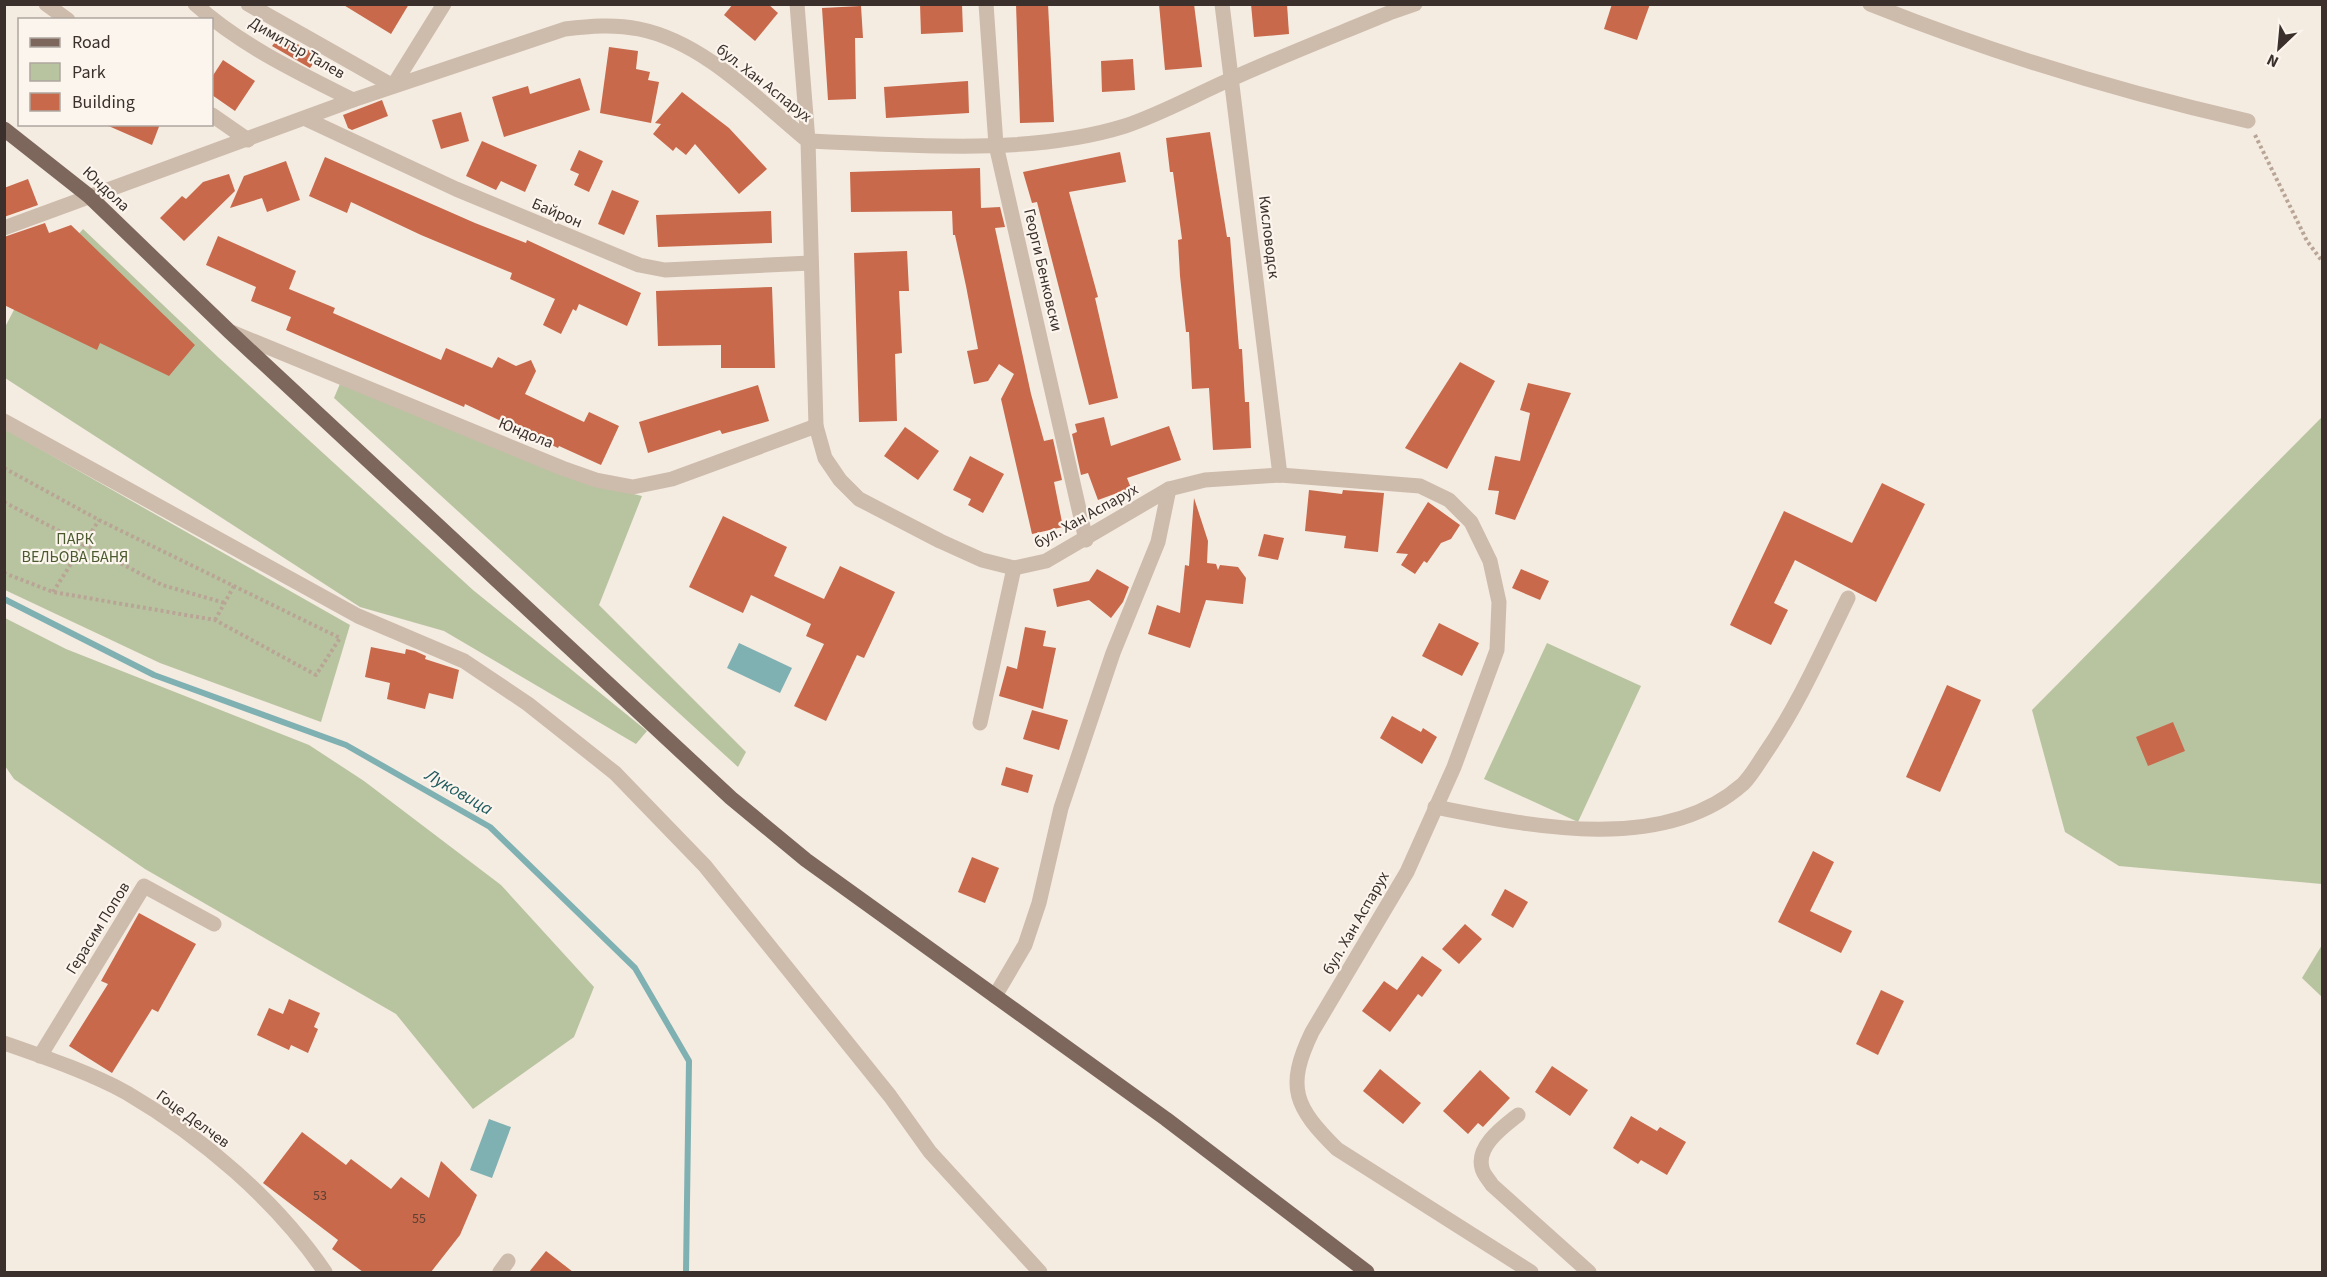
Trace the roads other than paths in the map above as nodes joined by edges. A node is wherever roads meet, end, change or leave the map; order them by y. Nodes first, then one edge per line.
1 (46, 4) edge
2 (195, 4) edge
3 (248, 4) edge
4 (444, 4) edge
5 (796, 4) edge
6 (986, 4) edge
7 (1222, 4) edge
8 (1415, 4) edge
9 (1870, 4) edge
10 (65, 18) edge
11 (1231, 79) junction
12 (393, 86) junction
13 (353, 100) junction
14 (213, 116) edge
15 (306, 119) junction
16 (2248, 121) road end
17 (4, 129) edge
18 (248, 140) junction
19 (808, 141) junction
20 (996, 145) junction
21 (89, 196) junction
22 (4, 228) edge
23 (811, 263) junction
24 (230, 332) junction
25 (4, 421) edge
26 (816, 426) junction
27 (1280, 475) junction
28 (1169, 489) junction
29 (1086, 540) junction
30 (1014, 568) junction
31 (1848, 598) dead end
32 (980, 723) dead end
33 (1435, 807) junction
34 (214, 924) dead end
35 (995, 996) junction
36 (4, 1043) edge
37 (40, 1056) junction
38 (1518, 1115) dead end
39 (314, 1256) junction
40 (325, 1272) edge
41 (335, 1272) edge
42 (1040, 1272) edge
43 (1367, 1272) edge
44 (1531, 1272) edge
45 (1589, 1272) edge

1 - 10 street
2 - 13 street, Димитър Талев
3 - 12 street, Димитър Талев
4 - 12 street
5 - 19 street
6 - 20 street, Георги Бенковски
7 - 11 street, Кисловодск
8 - 11 street
9 - 16 street
11 - 20 street
11 - 27 street, Кисловодск
12 - 13 street, бул. Хан Аспарух
12 - 19 street, бул. Хан Аспарух
13 - 15 street, бул. Хан Аспарух
14 - 18 street
15 - 18 street, бул. Хан Аспарух
15 - 23 street, Байрон
17 - 21 main road, Юндола
18 - 21 street, бул. Хан Аспарух
19 - 20 street
19 - 23 street, бул. Хан Аспарух
20 - 29 street, Георги Бенковски
21 - 22 street, бул. Хан Аспарух
21 - 24 main road, Юндола
23 - 26 street, бул. Хан Аспарух
24 - 26 street, Юндола
24 - 35 main road, Юндола
25 - 42 street
26 - 30 street, бул. Хан Аспарух
27 - 28 street, бул. Хан Аспарух
27 - 33 street, бул. Хан Аспарух
28 - 29 street, бул. Хан Аспарух
28 - 35 street
29 - 30 street, бул. Хан Аспарух
30 - 32 street
31 - 33 street
33 - 44 street, бул. Хан Аспарух
34 - 37 street, Герасим Попов
35 - 43 main road, Юндола
36 - 37 street, Гоце Делчев
37 - 39 street, Гоце Делчев
38 - 45 street
39 - 40 street, Гоце Делчев
39 - 41 street

